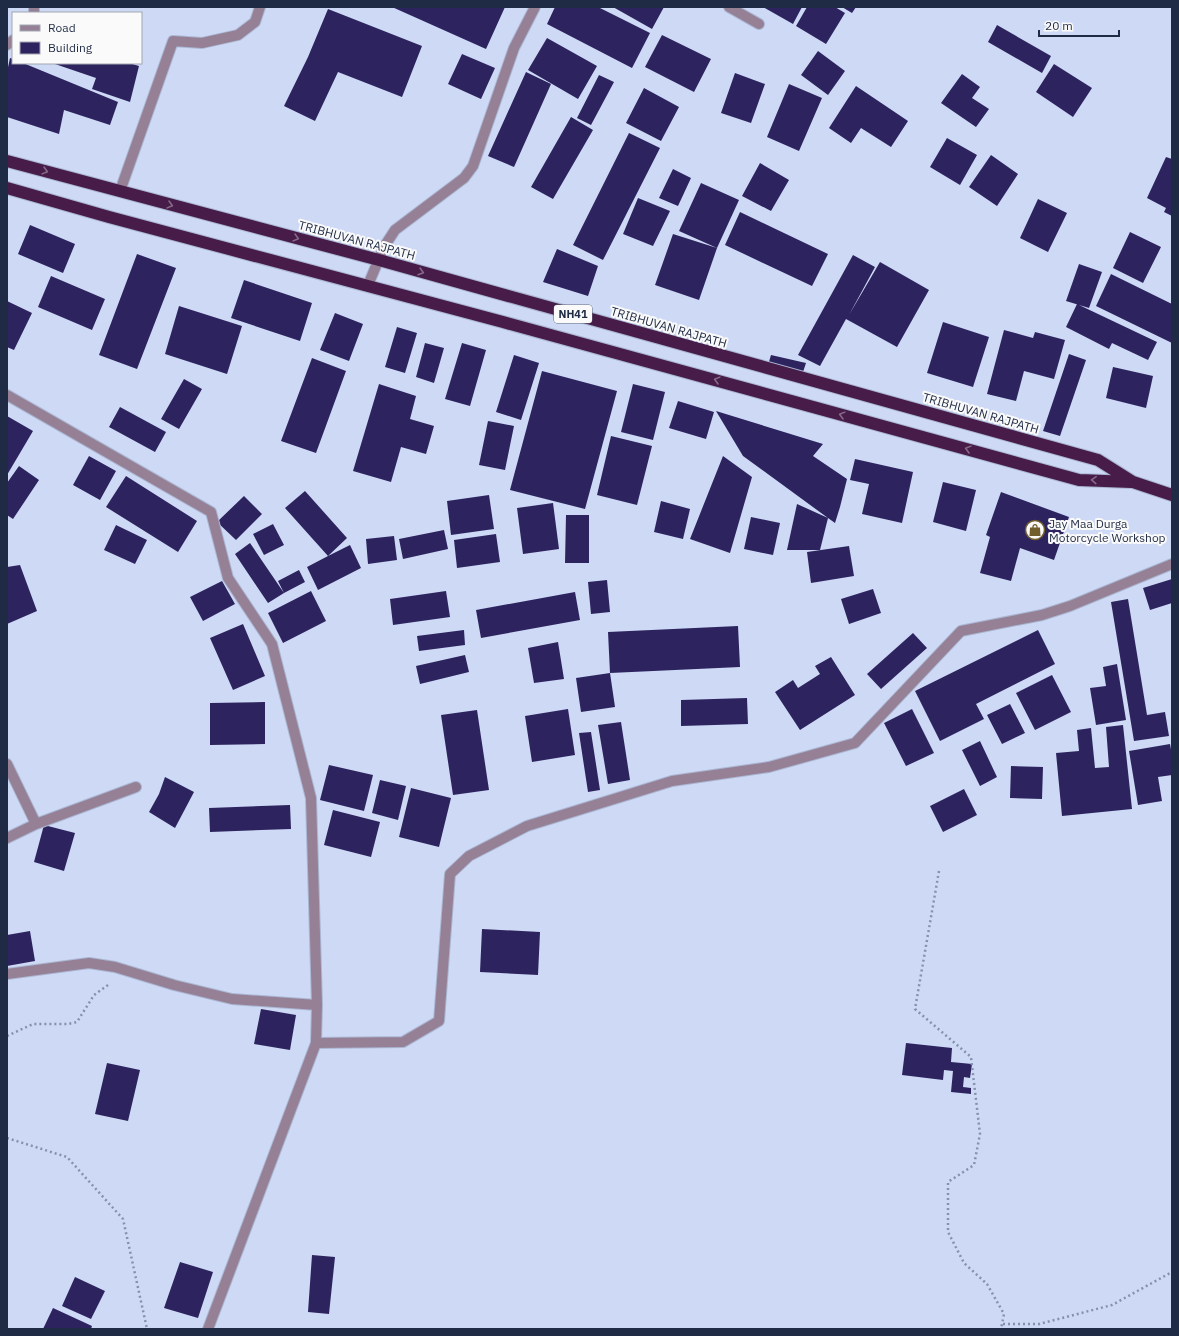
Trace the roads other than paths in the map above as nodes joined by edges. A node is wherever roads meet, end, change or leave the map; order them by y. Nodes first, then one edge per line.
1 (260, 7) edge
2 (535, 7) edge
3 (729, 7) edge
4 (759, 24) dead end
5 (7, 161) edge
6 (7, 188) edge
7 (120, 192) junction
8 (379, 260) junction
9 (368, 285) junction
10 (7, 395) edge
11 (1133, 482) junction
12 (1172, 495) edge
13 (1172, 564) edge
14 (7, 764) edge
15 (136, 787) dead end
16 (36, 824) junction
17 (7, 838) edge
18 (7, 974) edge
19 (317, 1006) junction
20 (316, 1043) junction
21 (208, 1329) edge

1 - 7 street
2 - 8 street
3 - 4 street
5 -> 7 highway, TRIBHUVAN RAJPATH / NH41
6 - 9 highway, TRIBHUVAN RAJPATH / NH41
7 -> 8 highway, TRIBHUVAN RAJPATH / NH41
8 - 9 street
8 -> 11 highway, TRIBHUVAN RAJPATH / NH41
11 -> 9 highway, TRIBHUVAN RAJPATH / NH41
10 - 19 street
11 - 12 highway, TRIBHUVAN RAJPATH / NH41
13 - 20 street
14 - 16 street
15 - 16 street
16 - 17 street
18 - 19 street
19 - 20 street
20 - 21 street

